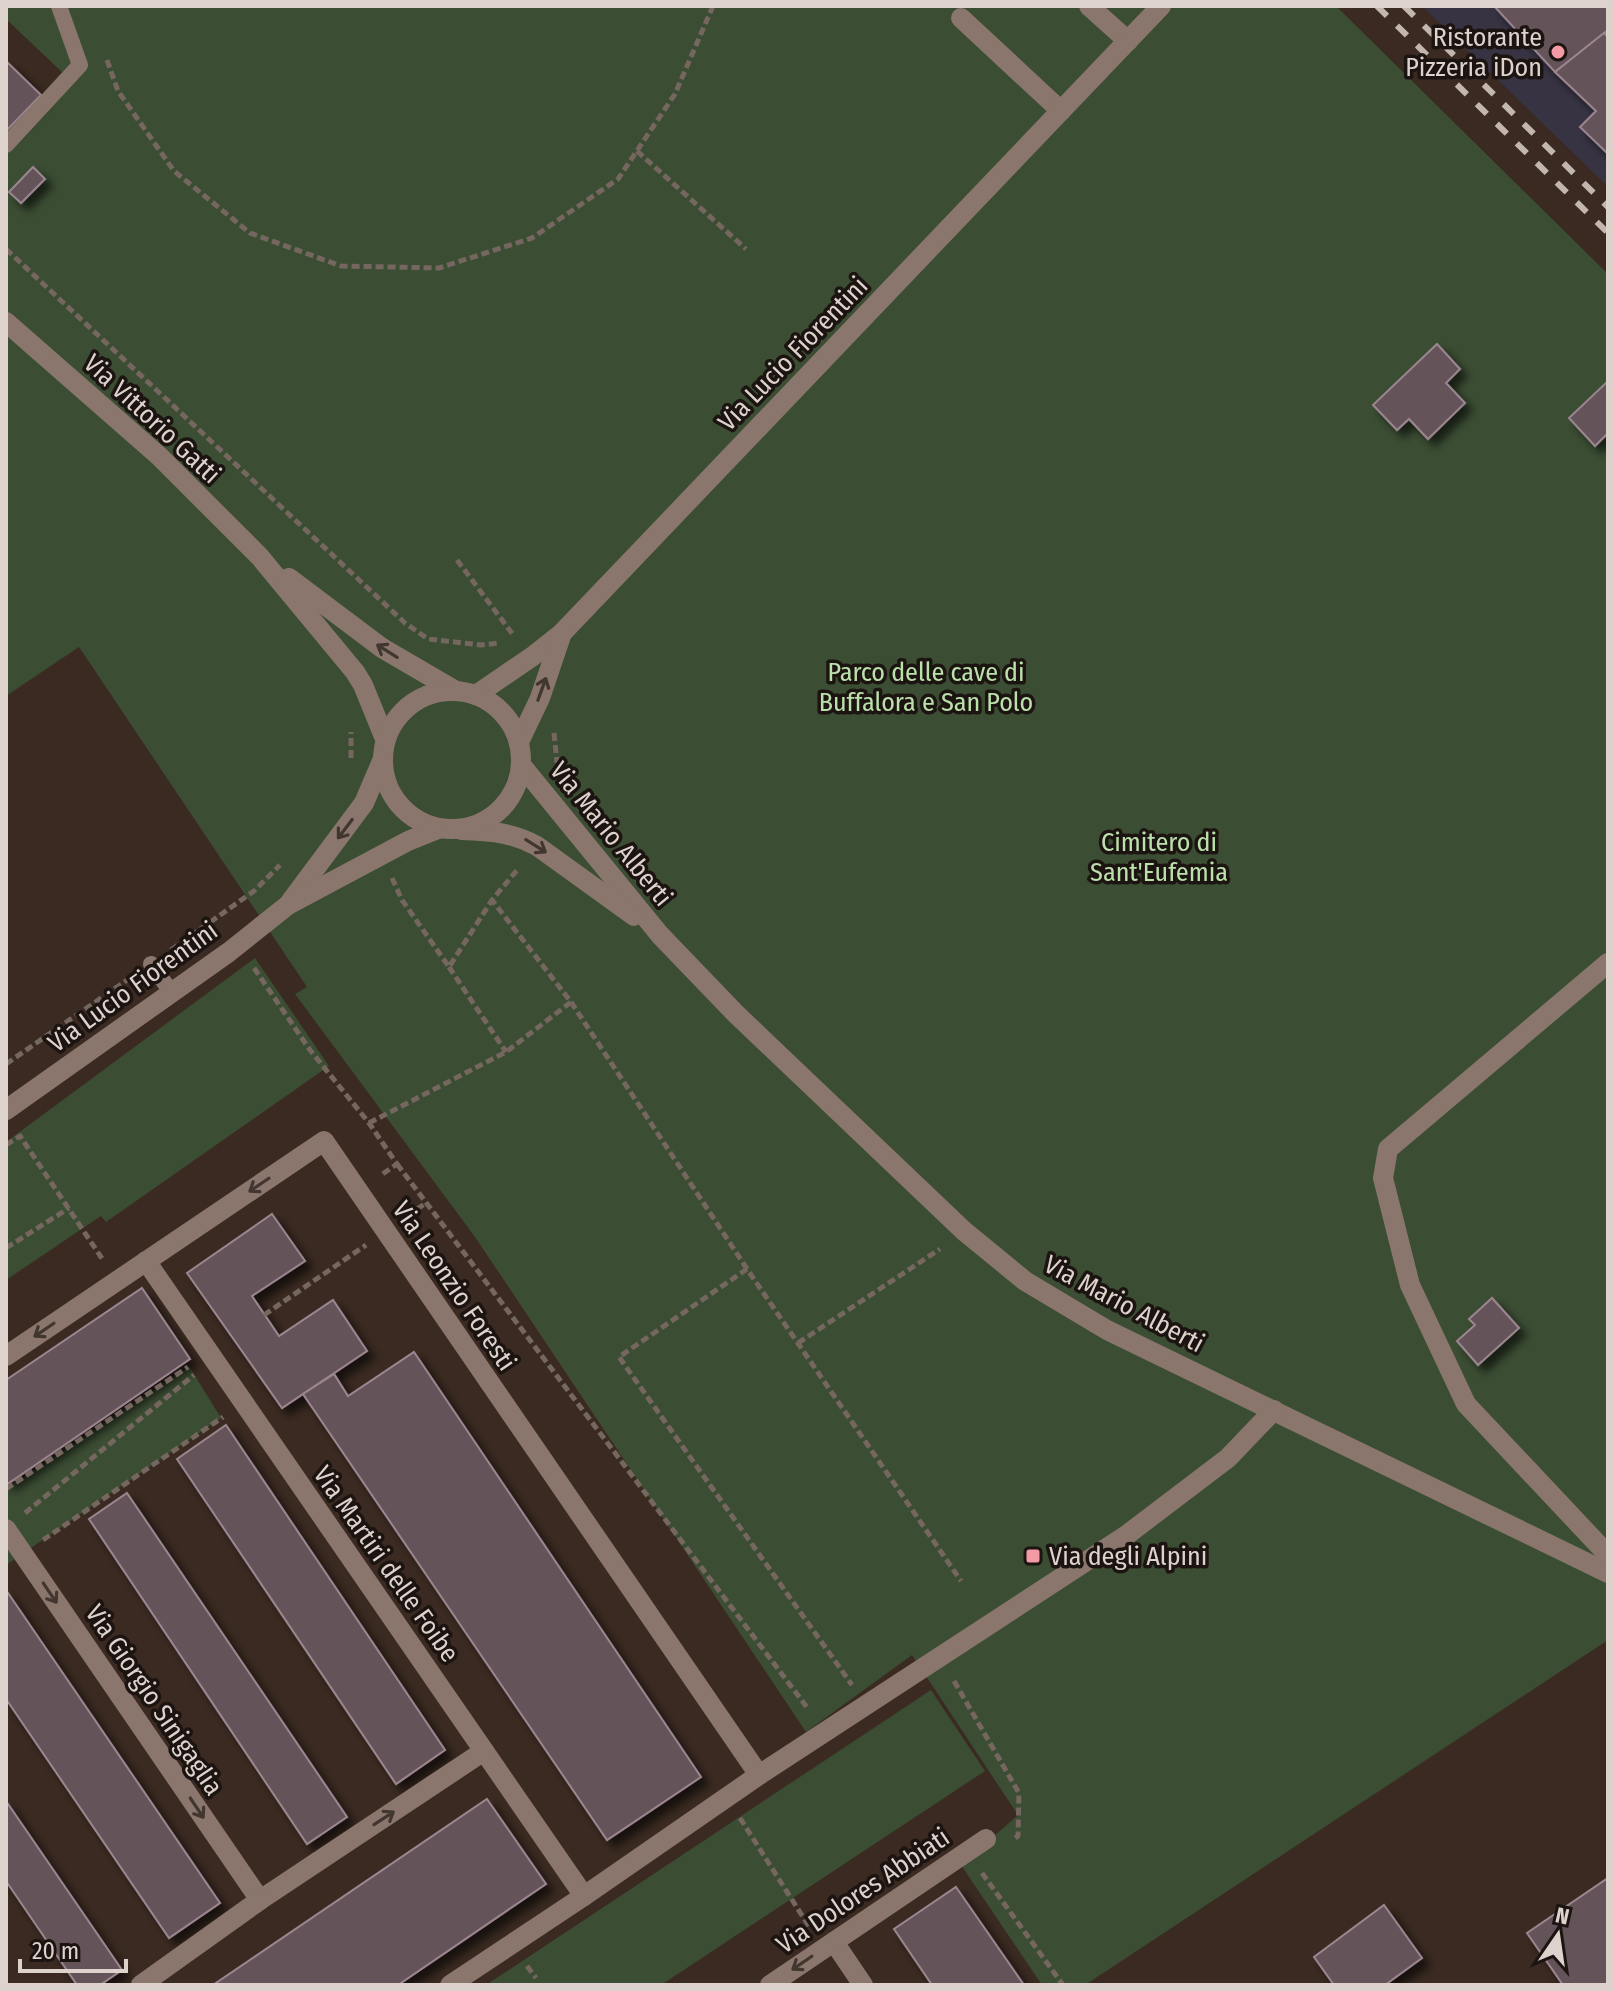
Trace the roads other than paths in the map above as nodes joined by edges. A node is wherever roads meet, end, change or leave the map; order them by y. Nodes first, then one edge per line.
1 (59, 6) edge
2 (1089, 6) edge
3 (1161, 6) edge
4 (961, 18) dead end
5 (1128, 41) junction
6 (1061, 111) junction
7 (6, 145) edge
8 (6, 322) edge
9 (260, 557) junction
10 (562, 633) junction
11 (454, 690) junction
12 (476, 695) junction
13 (385, 739) junction
14 (519, 742) junction
15 (382, 761) junction
16 (522, 766) junction
17 (438, 829) junction
18 (461, 830) junction
19 (288, 905) junction
20 (660, 935) junction
21 (1608, 963) edge
22 (151, 964) dead end
23 (172, 993) junction
24 (6, 1110) edge
25 (146, 1261) junction
26 (6, 1356) edge
27 (1274, 1410) junction
28 (6, 1529) edge
29 (1608, 1555) edge
30 (1608, 1573) edge
31 (484, 1751) junction
32 (759, 1775) junction
33 (986, 1839) dead end
34 (584, 1896) junction
35 (260, 1900) junction
36 (829, 1945) junction
37 (141, 1985) edge
38 (450, 1985) edge
39 (770, 1985) edge
40 (863, 1985) edge

1 - 7 lane
2 - 5 street
3 - 5 street, Via Lucio Fiorentini
4 - 6 street
5 - 6 street, Via Lucio Fiorentini
6 - 10 street, Via Lucio Fiorentini
8 - 9 street, Via Vittorio Gatti
11 -> 9 street, Via Vittorio Gatti
9 - 13 street, Via Vittorio Gatti
10 - 12 street, Via Lucio Fiorentini
14 -> 10 street, Via Lucio Fiorentini
11 - 12 street
11 - 13 street
12 - 14 street
13 - 15 street
14 - 16 street
15 - 17 street
15 -> 19 street, Via Lucio Fiorentini
16 - 18 street
16 - 20 street, Via Mario Alberti
17 - 18 street
17 - 19 street, Via Lucio Fiorentini
18 -> 20 street, Via Mario Alberti
19 - 23 street, Via Lucio Fiorentini
20 - 27 street, Via Mario Alberti
21 - 29 street
22 - 23 lane
23 - 24 street, Via Lucio Fiorentini
25 -> 26 street, Via Leonzio Foresti
25 - 31 street, Via Martiri delle Foibe
32 -> 25 street, Via Leonzio Foresti
27 - 30 street, Via Mario Alberti
27 - 32 street
28 -> 35 street, Via Giorgio Sinigaglia
31 - 34 street, Via Martiri delle Foibe
35 -> 31 street
32 - 34 street
33 - 36 street, Via Dolores Abbiati
34 - 38 street
35 - 37 street
36 -> 39 street, Via Dolores Abbiati
36 - 40 street

